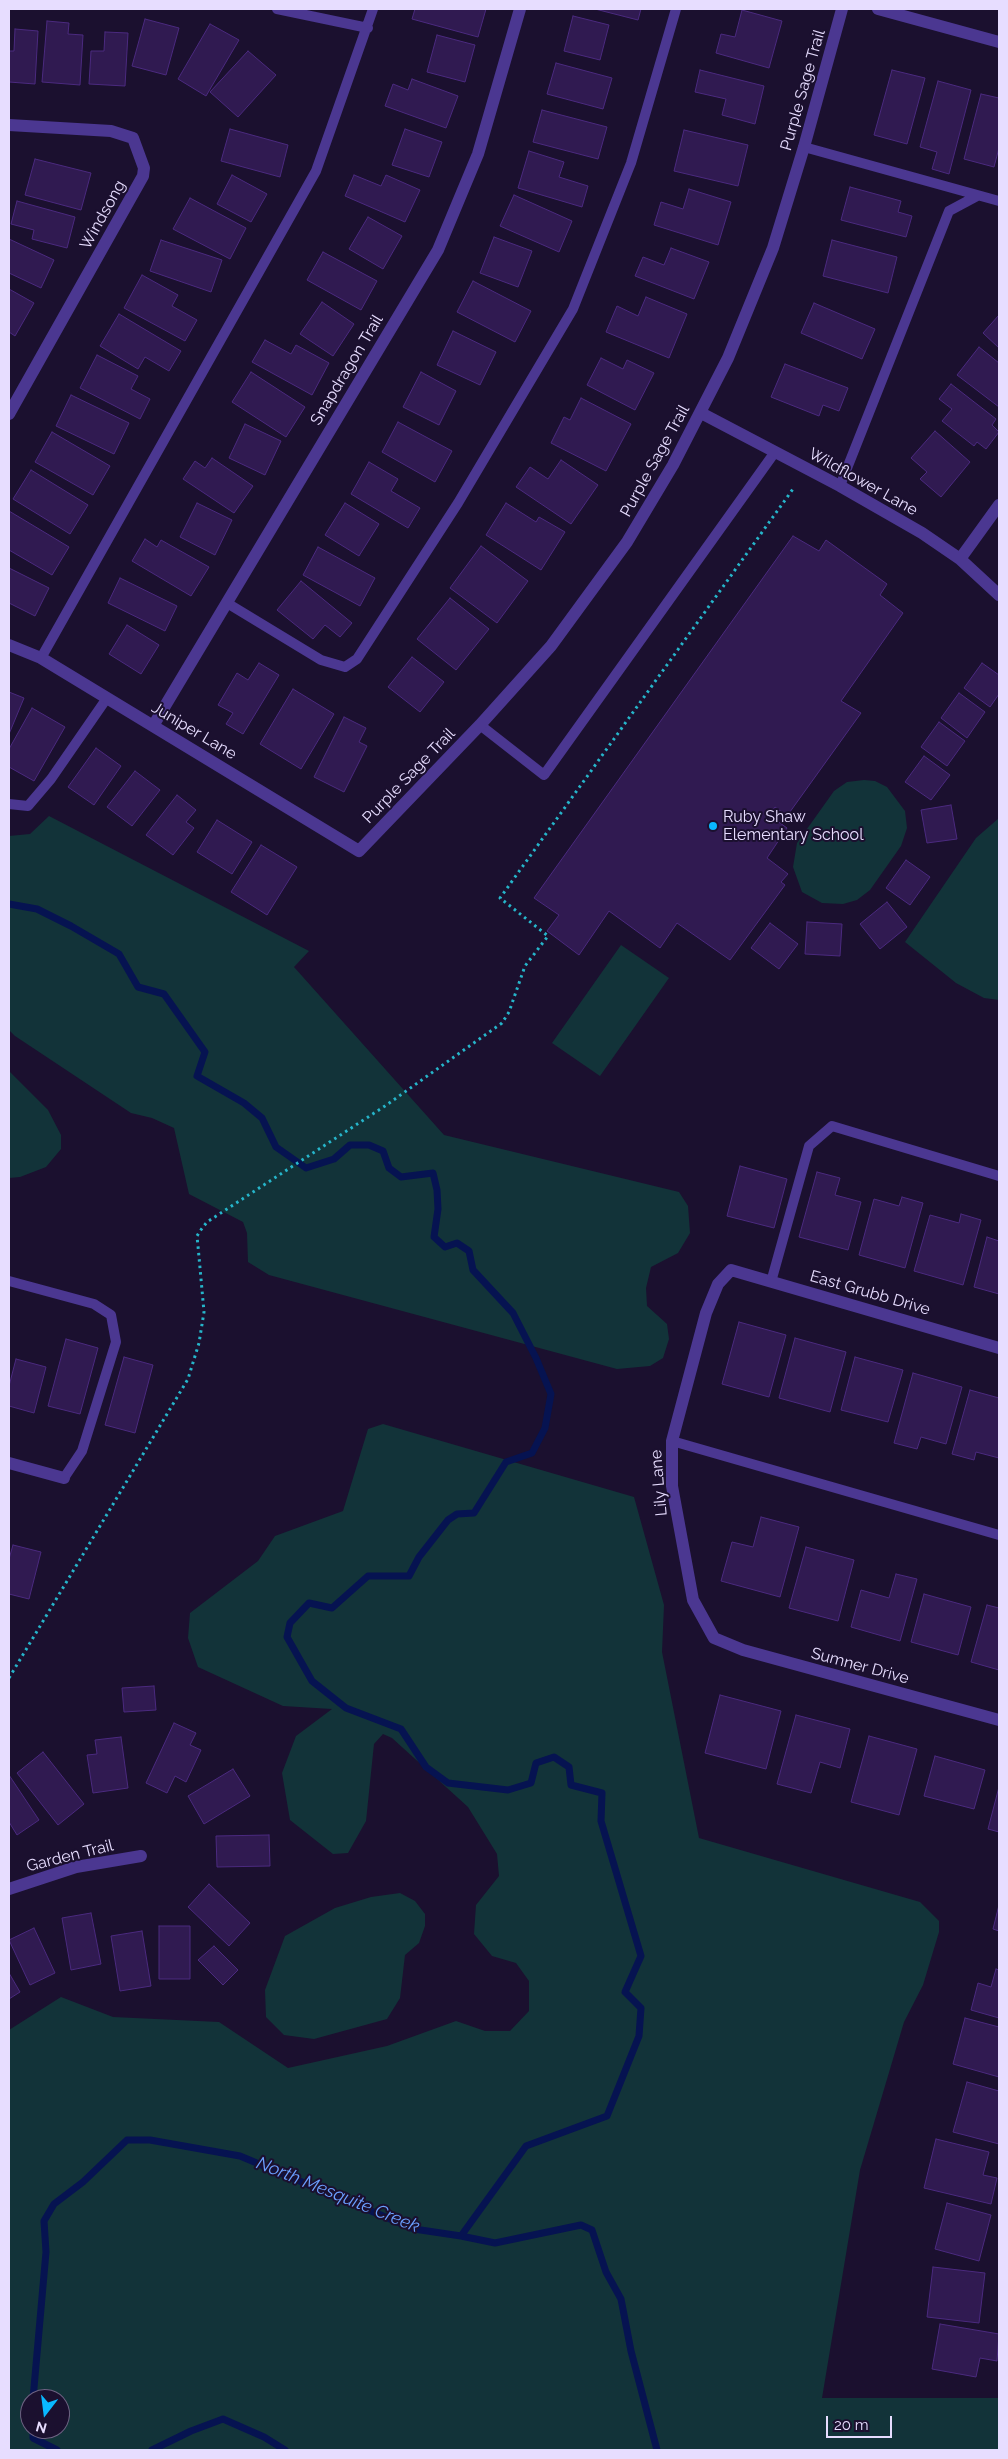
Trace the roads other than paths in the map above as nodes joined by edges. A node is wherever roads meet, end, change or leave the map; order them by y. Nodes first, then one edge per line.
1 (277, 9) edge
2 (373, 9) edge
3 (520, 9) edge
4 (676, 9) edge
5 (842, 9) edge
6 (878, 9) edge
7 (368, 28) junction
8 (999, 42) edge
9 (9, 125) edge
10 (804, 147) junction
11 (978, 196) junction
12 (999, 201) edge
13 (701, 413) junction
14 (9, 414) edge
15 (775, 452) junction
16 (840, 486) junction
17 (999, 505) edge
18 (960, 559) junction
19 (999, 595) edge
20 (227, 602) junction
21 (9, 645) edge
22 (41, 658) junction
23 (107, 698) junction
24 (480, 725) junction
25 (154, 726) junction
26 (9, 804) edge
27 (359, 851) joint
28 (999, 1176) edge
29 (731, 1270) joint
30 (9, 1281) edge
31 (771, 1282) junction
32 (999, 1348) edge
33 (672, 1440) junction
34 (9, 1463) edge
35 (64, 1478) joint
36 (999, 1536) edge
37 (714, 1638) joint
38 (999, 1720) edge
39 (141, 1856) dead end
40 (9, 1889) edge

1 - 7 lane
2 - 7 lane
3 - 20 street, Snapdragon Trail
4 - 20 lane
5 - 10 street, Purple Sage Trail
6 - 8 street
7 - 22 lane
9 - 14 street, Windsong
10 - 11 lane
10 - 13 street, Purple Sage Trail
11 - 12 lane
11 - 16 lane
13 - 15 street, Wildflower Lane
13 - 24 street, Purple Sage Trail
15 - 16 street, Wildflower Lane
15 - 24 lane
16 - 18 street, Wildflower Lane
17 - 18 street
18 - 19 street, Wildflower Lane
20 - 25 street, Snapdragon Trail
21 - 22 street, Juniper Lane
22 - 23 street, Juniper Lane
23 - 25 street, Juniper Lane
23 - 26 lane
24 - 27 street, Purple Sage Trail
25 - 27 street, Juniper Lane
28 - 31 lane
29 - 31 street, East Grubb Drive
29 - 33 street, Lily Lane
30 - 35 lane
31 - 32 street, East Grubb Drive
33 - 36 lane
33 - 37 street, Lily Lane
34 - 35 street
37 - 38 street, Sumner Drive
39 - 40 street, Garden Trail

